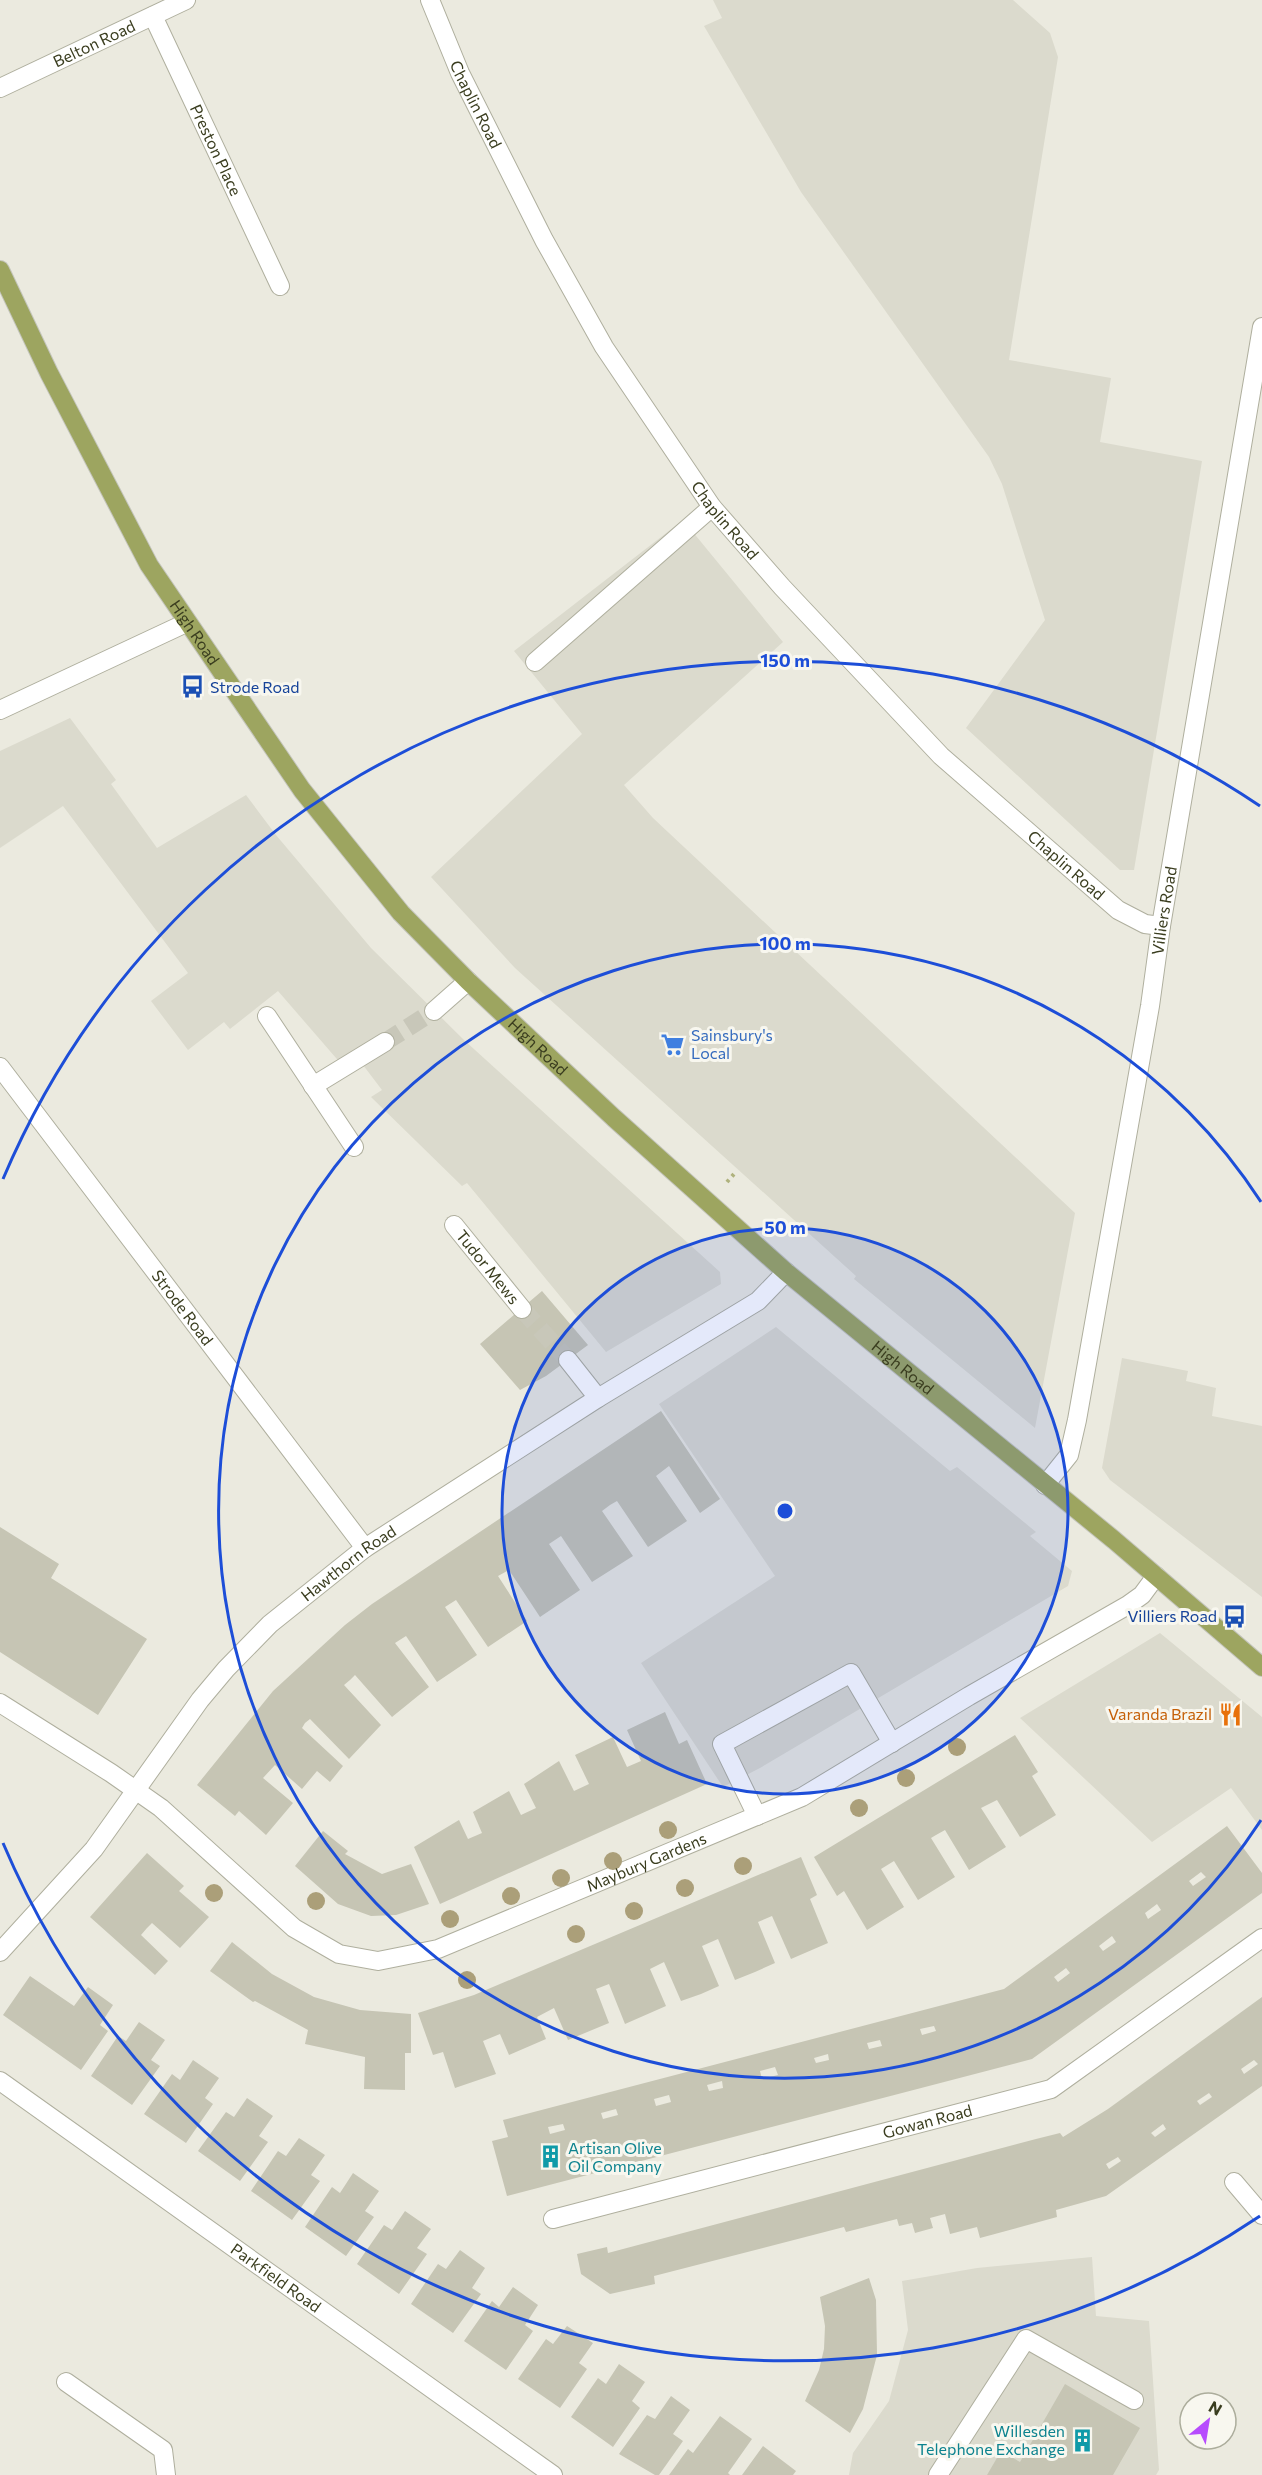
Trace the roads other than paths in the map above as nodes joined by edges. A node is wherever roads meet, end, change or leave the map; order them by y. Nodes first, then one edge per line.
1 (186, 0) edge
2 (430, 0) edge
3 (153, 16) junction
4 (0, 88) edge
5 (0, 270) edge
6 (280, 286) dead end
7 (1262, 327) edge
8 (712, 507) junction
9 (186, 623) junction
10 (535, 662) dead end
11 (0, 710) edge
12 (1161, 926) junction
13 (468, 981) junction
14 (434, 1011) tunnel mouth
15 (267, 1016) dead end
16 (385, 1042) tunnel mouth
17 (0, 1067) edge
18 (314, 1086) junction
19 (354, 1148) dead end
20 (454, 1226) dead end
21 (786, 1272) junction
22 (522, 1309) tunnel mouth
23 (568, 1360) tunnel mouth
24 (598, 1398) junction
25 (1045, 1485) junction
26 (364, 1548) junction
27 (1156, 1575) junction
28 (1262, 1667) edge
29 (0, 1703) edge
30 (892, 1743) junction
31 (136, 1791) junction
32 (757, 1816) junction
33 (1262, 1938) edge
34 (0, 1952) edge
35 (0, 2081) edge
36 (1234, 2182) dead end
37 (1262, 2215) edge
38 (553, 2219) dead end
39 (66, 2382) dead end
40 (1134, 2400) dead end
41 (166, 2475) edge
42 (553, 2475) edge
43 (938, 2475) edge

1 - 3 street, Belton Road
2 - 8 street, Chaplin Road
3 - 4 street, Belton Road
3 - 6 street, Preston Place
5 - 9 main road, High Road
7 - 12 street, Villiers Road
8 - 10 street
8 - 12 street, Chaplin Road
9 - 11 street
9 - 13 main road, High Road
12 - 25 street, Villiers Road
13 - 14 street
13 - 21 main road, High Road
15 - 18 street
16 - 18 street
17 - 26 street, Strode Road
18 - 19 street
20 - 22 street, Tudor Mews
21 - 24 street, Hawthorn Road
21 - 25 main road, High Road
23 - 24 street
24 - 26 street, Hawthorn Road
25 - 27 main road, High Road
26 - 31 street, Hawthorn Road
27 - 28 main road, High Road
27 - 30 street, Maybury Gardens
29 - 31 street, Maybury Gardens
30 - 32 street, Maybury Gardens
30 - 32 street
31 - 32 street, Maybury Gardens
31 - 34 street, Hawthorn Road
33 - 38 street, Gowan Road
35 - 42 street, Parkfield Road
36 - 37 street
39 - 41 street
40 - 43 street

